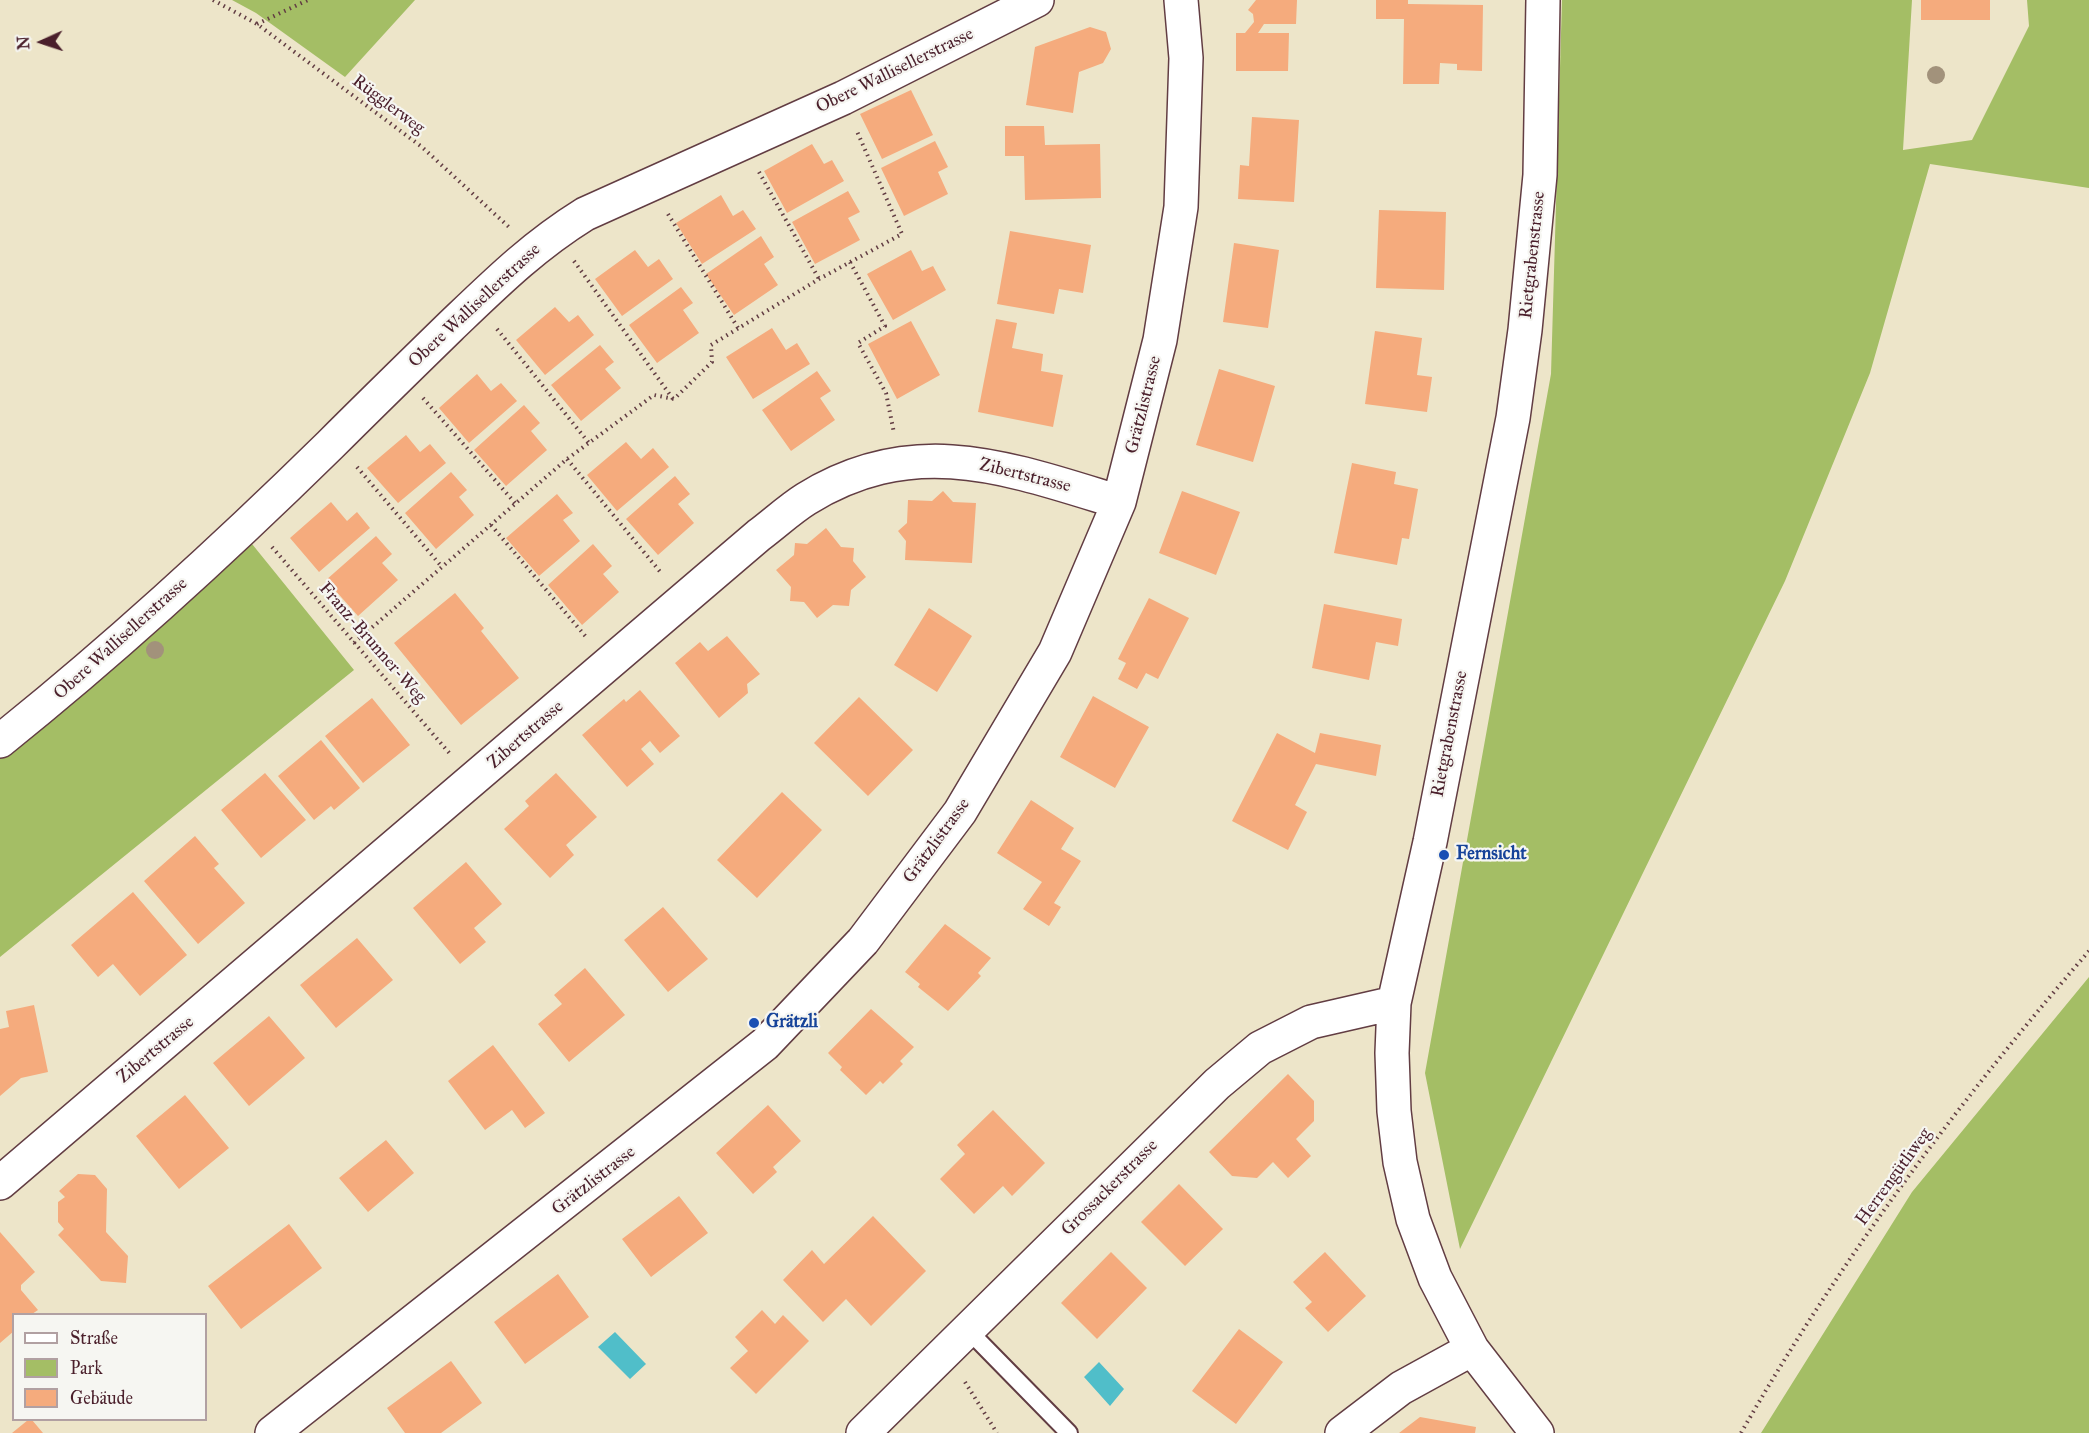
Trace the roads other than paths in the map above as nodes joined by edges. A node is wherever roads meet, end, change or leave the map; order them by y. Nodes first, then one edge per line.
1 (1037, 0) edge
2 (1181, 0) edge
3 (1543, 0) edge
4 (1119, 502) junction
5 (0, 741) edge
6 (1394, 1003) junction
7 (0, 1183) edge
8 (956, 1340) junction
9 (1472, 1349) junction
10 (272, 1433) edge
11 (863, 1433) edge
12 (1069, 1433) edge
13 (1342, 1433) edge
14 (1537, 1433) edge

1 - 5 street, Obere Wallisellerstrasse
2 - 4 street, Grätzlistrasse
3 - 6 street, Rietgrabenstrasse
4 - 7 street, Zibertstrasse
4 - 10 street, Grätzlistrasse
6 - 8 street, Grossackerstrasse
6 - 9 street, Rietgrabenstrasse
8 - 11 street, Grossackerstrasse
8 - 12 lane
9 - 13 street
9 - 14 street, Rietgrabenstrasse

